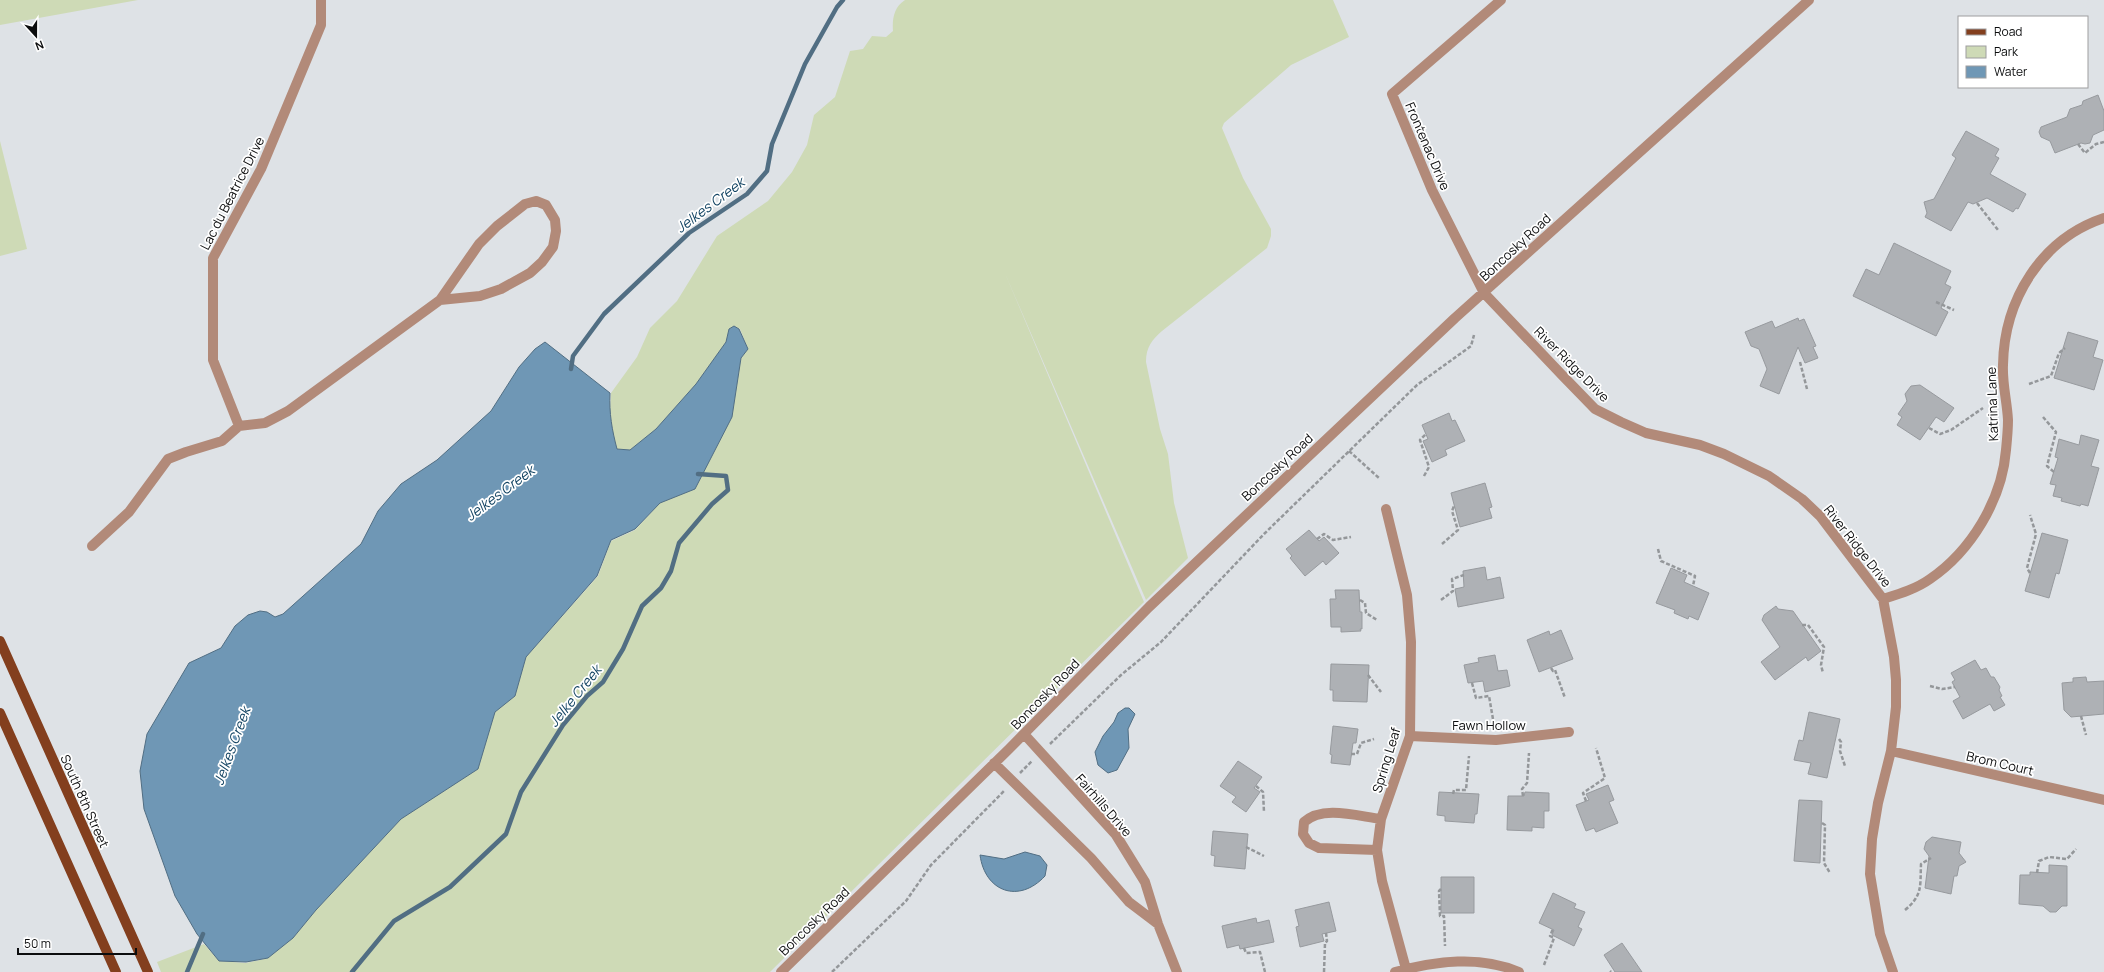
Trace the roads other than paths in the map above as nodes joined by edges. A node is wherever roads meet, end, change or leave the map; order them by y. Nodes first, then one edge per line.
1 (321, 0) edge
2 (1501, 0) edge
3 (1808, 0) edge
4 (2104, 218) edge
5 (1484, 293) junction
6 (440, 300) junction
7 (239, 426) junction
8 (1386, 509) dead end
9 (92, 546) dead end
10 (1883, 599) junction
11 (0, 641) edge
12 (0, 713) edge
13 (1569, 732) dead end
14 (1024, 734) junction
15 (1410, 736) junction
16 (1891, 752) junction
17 (994, 763) junction
18 (2104, 800) edge
19 (1381, 819) junction
20 (1377, 850) junction
21 (1158, 924) junction
22 (1406, 969) junction
23 (116, 972) edge
24 (148, 972) edge
25 (781, 972) edge
26 (1177, 972) edge
27 (1395, 972) edge
28 (1519, 972) edge
29 (1893, 972) edge

1 - 7 street, Lac du Beatrice Drive
2 - 5 street, Frontenac Drive
3 - 5 street, Boncosky Road
4 - 10 street, Katrina Lane
5 - 10 street, River Ridge Drive
5 - 14 street, Boncosky Road
6 - 6 street
6 - 7 street
7 - 9 street
8 - 15 street, Spring Leaf
10 - 16 street, River Ridge Drive
11 - 24 main road, South 8th Street
12 - 23 main road
13 - 15 street, Fawn Hollow
14 - 17 street, Boncosky Road
14 - 21 street, Fairhills Drive
15 - 19 street, Spring Leaf
16 - 18 street, Brom Court
16 - 29 street, River Ridge Drive
17 - 21 street
17 - 25 street, Boncosky Road
19 - 20 street, Spring Leaf
19 - 20 street
20 - 22 street, Spring Leaf
21 - 26 street, Fairhills Drive
22 - 27 street
22 - 28 street

